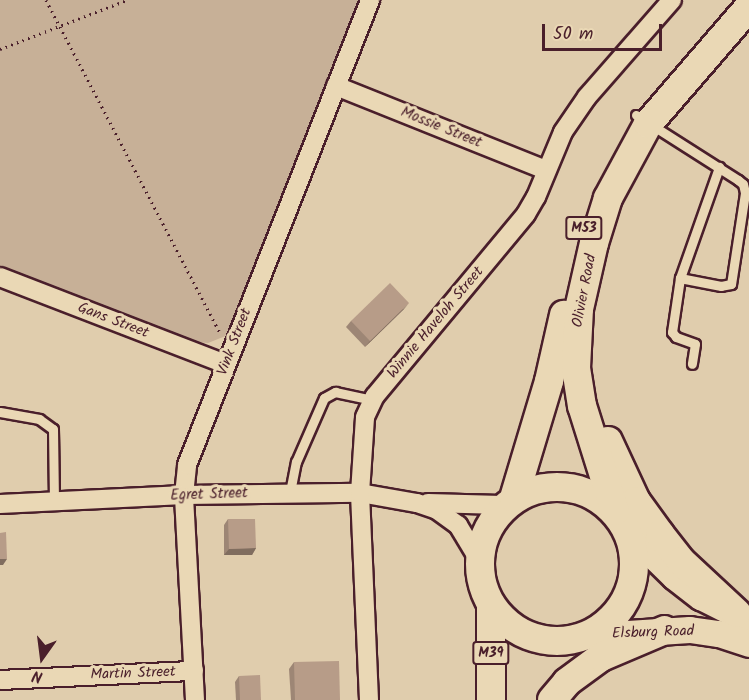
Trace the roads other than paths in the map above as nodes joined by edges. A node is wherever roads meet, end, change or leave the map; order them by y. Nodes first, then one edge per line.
1 (370, 0) edge
2 (672, 0) edge
3 (739, 0) edge
4 (749, 7) edge
5 (336, 86) junction
6 (642, 119) junction
7 (719, 166) junction
8 (546, 170) junction
9 (594, 243) junction
10 (0, 277) edge
11 (680, 278) junction
12 (228, 359) junction
13 (692, 364) dead end
14 (373, 400) junction
15 (0, 412) edge
16 (290, 492) junction
17 (360, 493) junction
18 (184, 495) junction
19 (54, 501) junction
20 (510, 502) junction
21 (417, 503) junction
22 (0, 504) edge
23 (622, 522) junction
24 (479, 560) junction
25 (491, 605) junction
26 (665, 630) junction
27 (744, 630) edge
28 (583, 637) junction
29 (194, 671) junction
30 (0, 680) edge
31 (195, 700) edge
32 (369, 700) edge
33 (491, 700) edge
34 (534, 700) edge
35 (552, 700) edge

1 - 5 street, Vink Street
2 - 8 street, Winnie Haveloh Street
3 - 6 main road, Olivier Road / M53
4 - 6 main road, Olivier Road / M53
5 - 8 street, Mossie Street
5 - 12 street, Vink Street
6 - 7 lane
6 - 9 main road, Olivier Road / M53
6 - 20 main road, Olivier Road / M53
7 - 11 lane
7 - 11 lane
8 - 14 street, Winnie Haveloh Street
9 - 23 main road, Olivier Road / M53
9 - 27 main road
10 - 12 street, Gans Street
11 - 13 lane
12 - 18 street, Vink Street
14 - 16 lane
14 - 17 street, Winnie Haveloh Street
15 - 19 lane
16 - 17 street, Egret Street
16 - 18 street, Egret Street
17 - 21 street, Egret Street
17 - 32 street, Winnie Haveloh Street
18 - 19 street, Egret Street
18 - 29 street, Vink Street
19 - 22 street, Egret Street
20 - 21 street
20 - 23 main road, M53
20 - 24 main road, M53
21 - 24 street
23 - 27 main road, M53
23 - 28 main road, M53
24 - 25 main road, M53
25 - 28 main road, M53
25 - 33 main road, M39
26 - 27 main road, Elsburg Road / M53
26 - 28 main road, Elsburg Road / M53
26 - 35 main road
28 - 34 main road
29 - 30 street, Martin Street
29 - 31 street, Vink Street

